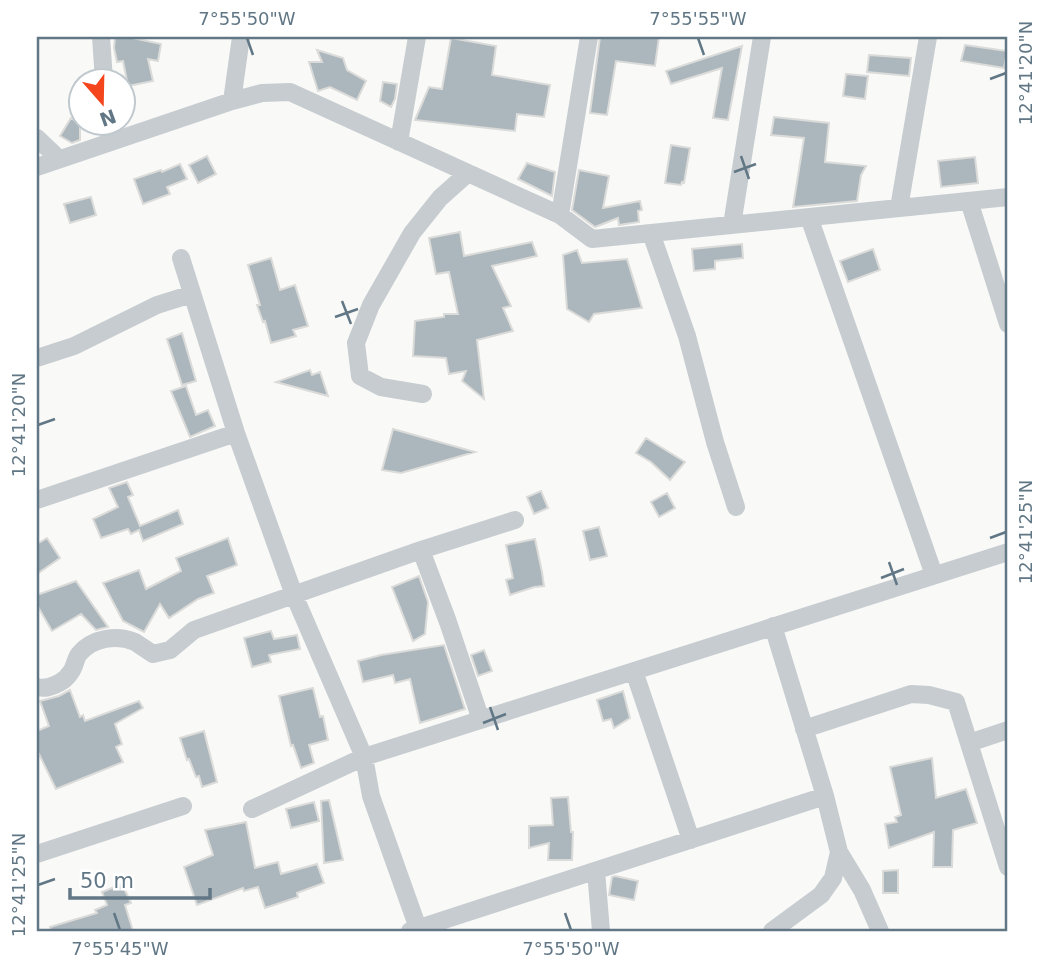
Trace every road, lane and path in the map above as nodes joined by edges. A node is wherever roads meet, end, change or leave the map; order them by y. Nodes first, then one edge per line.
1 (101, 37) edge
2 (242, 37) edge
3 (417, 37) edge
4 (589, 37) edge
5 (762, 37) edge
6 (928, 37) edge
7 (103, 66) edge
8 (232, 101) junction
9 (108, 136) edge
10 (37, 138) edge
11 (108, 142) junction
12 (399, 142) junction
13 (59, 159) junction
14 (37, 167) edge
15 (468, 173) junction
16 (1008, 198) edge
17 (968, 201) junction
18 (899, 208) junction
19 (560, 215) junction
20 (809, 217) junction
21 (732, 225) junction
22 (651, 233) junction
23 (181, 258) dead end
24 (192, 294) junction
25 (1008, 324) edge
26 (37, 358) edge
27 (423, 394) dead end
28 (236, 433) junction
29 (37, 500) edge
30 (736, 507) dead end
31 (515, 520) dead end
32 (421, 550) junction
33 (1008, 552) edge
34 (934, 575) junction
35 (294, 595) junction
36 (773, 626) junction
37 (634, 671) junction
38 (37, 687) edge
39 (481, 720) junction
40 (804, 729) junction
41 (1008, 730) edge
42 (969, 743) junction
43 (364, 757) junction
44 (825, 796) junction
45 (183, 806) dead end
46 (252, 809) dead end
47 (691, 840) junction
48 (839, 852) junction
49 (37, 854) edge
50 (1008, 867) edge
51 (596, 871) junction
52 (416, 930) edge
53 (601, 931) edge
54 (772, 931) edge
55 (880, 931) edge

1 - 7 street
2 - 8 street
3 - 12 street
4 - 19 street
5 - 21 street
6 - 18 street
8 - 11 street
8 - 12 street
9 - 11 street
10 - 13 street
11 - 13 street
12 - 15 street
13 - 14 street
15 - 19 street
15 - 27 street
16 - 17 street
17 - 18 street
17 - 25 street
18 - 20 street
19 - 22 street
20 - 21 street
20 - 34 street
21 - 22 street
22 - 30 street
23 - 24 street
24 - 26 street
24 - 28 street
28 - 29 street
28 - 35 street
31 - 32 street
32 - 35 street
32 - 39 street
33 - 34 street
34 - 36 street
35 - 38 street
35 - 43 street
36 - 37 street
36 - 40 street
37 - 39 street
37 - 47 street
39 - 43 street
40 - 42 street
40 - 44 street
41 - 42 street
42 - 50 street
43 - 46 street
43 - 52 street
44 - 47 street
44 - 48 street
45 - 49 street
47 - 51 street
48 - 54 street
48 - 55 street
51 - 52 street
51 - 53 street

